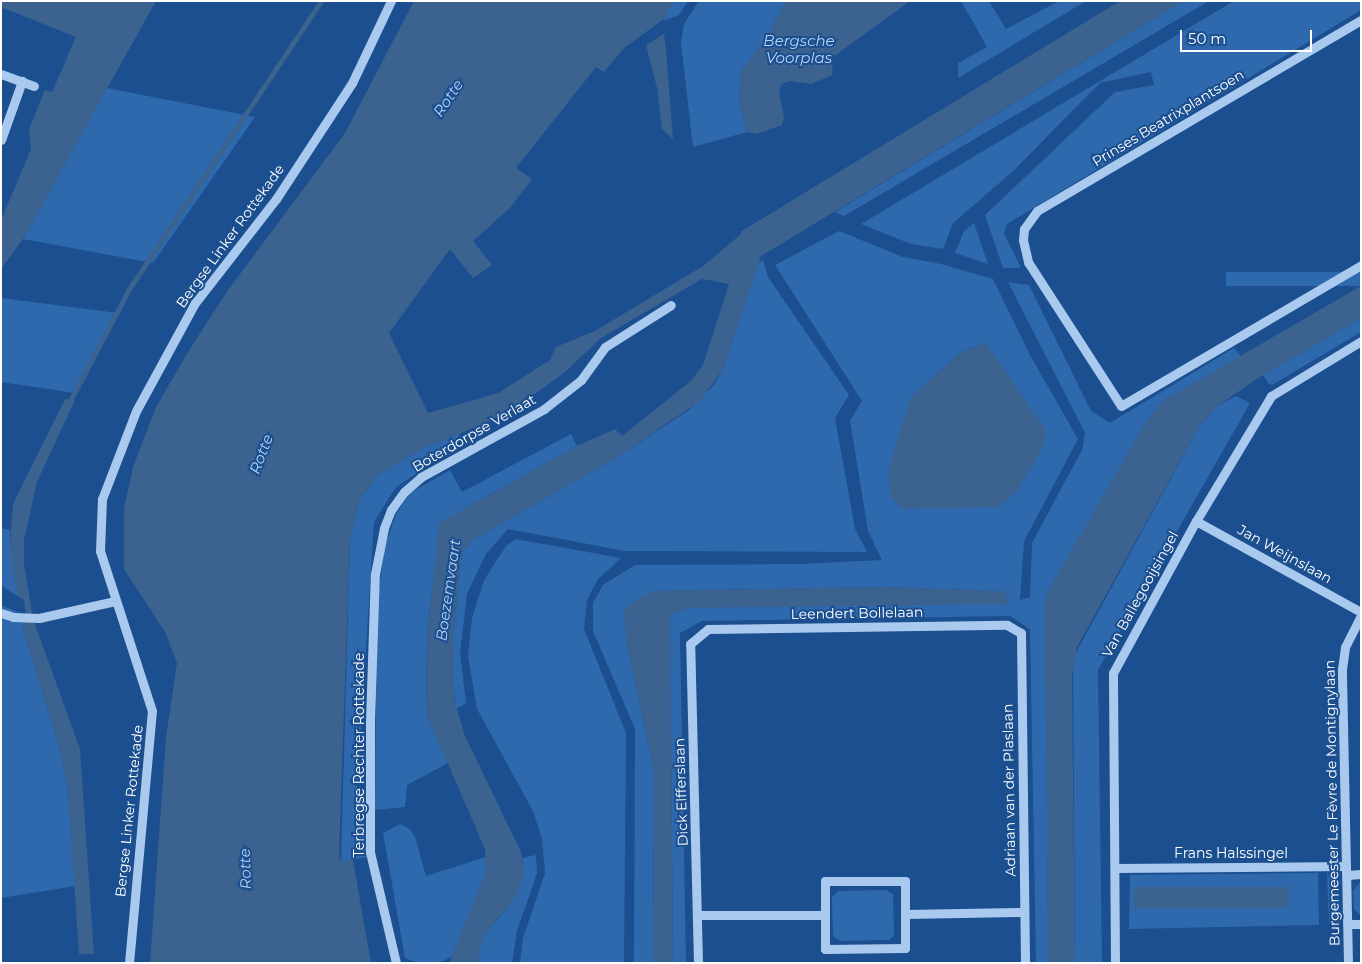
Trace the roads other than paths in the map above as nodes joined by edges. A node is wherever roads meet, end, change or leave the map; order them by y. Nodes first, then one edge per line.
1 (390, 1) edge
2 (1361, 20) edge
3 (1, 74) edge
4 (22, 81) junction
5 (34, 86) dead end
6 (1, 140) edge
7 (1361, 264) edge
8 (672, 305) dead end
9 (1361, 341) edge
10 (1196, 521) junction
11 (375, 574) joint
12 (115, 601) junction
13 (1361, 612) edge
14 (1, 613) edge
15 (1361, 616) edge
16 (1007, 625) joint
17 (708, 629) joint
18 (1115, 868) junction
19 (1347, 870) junction
20 (1361, 874) edge
21 (1024, 912) junction
22 (905, 914) junction
23 (825, 915) junction
24 (698, 916) junction
25 (1348, 924) junction
26 (1361, 924) edge
27 (129, 963) edge
28 (396, 963) edge
29 (698, 963) edge
30 (1025, 963) edge
31 (1115, 963) edge
32 (1348, 963) edge

1 - 12 street, Bergse Linker Rottekade
2 - 7 street, Prinses Beatrixplantsoen
3 - 4 street
4 - 5 street
4 - 6 street
8 - 11 street, Boterdorpse Verlaat
9 - 10 street, Van Ballegooijsingel
10 - 13 street, Jan Weijnslaan
10 - 18 street, Van Ballegooijsingel
11 - 28 street, Terbregse Rechter Rottekade
12 - 14 street
12 - 27 street, Bergse Linker Rottekade
15 - 19 street, Burgemeester Le Fèvre de Montignylaan
16 - 17 street, Leendert Bollelaan
16 - 21 street, Adriaan van der Plaslaan
17 - 24 street, Dick Elfferslaan
18 - 19 street, Frans Halssingel
18 - 31 street, Van Ballegooijsingel
19 - 20 street, Frans Halssingel
19 - 25 street, Burgemeester Le Fèvre de Montignylaan
21 - 22 street
21 - 30 street, Adriaan van der Plaslaan
22 - 23 street
22 - 23 street
23 - 24 street
24 - 29 street, Dick Elfferslaan
25 - 26 street
25 - 32 street, Burgemeester Le Fèvre de Montignylaan

